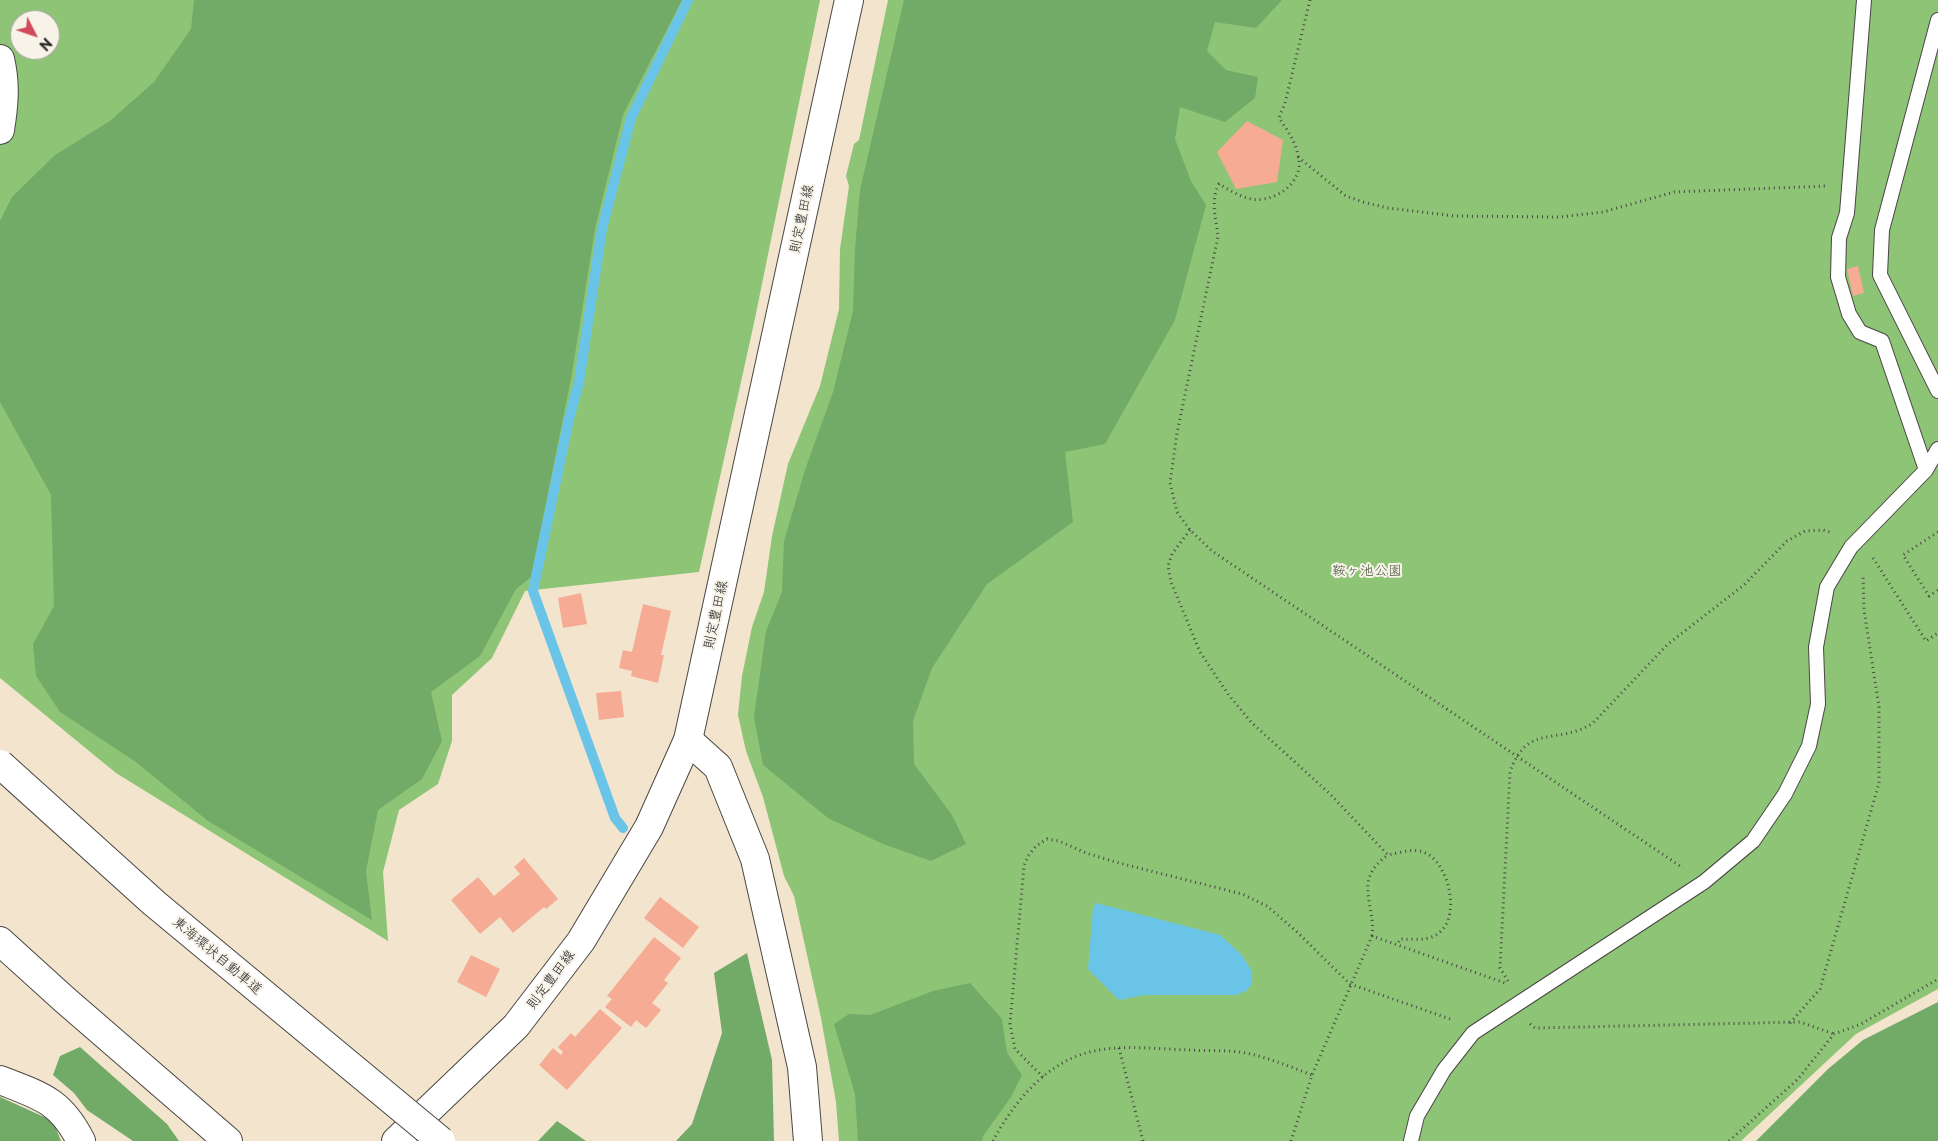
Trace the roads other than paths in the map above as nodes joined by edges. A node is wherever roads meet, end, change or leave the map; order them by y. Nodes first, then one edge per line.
1 (849, 0) edge
2 (1864, 0) edge
3 (1938, 20) edge
4 (0, 59) edge
5 (0, 130) edge
6 (1938, 391) edge
7 (1938, 449) edge
8 (1926, 470) junction
9 (688, 740) junction
10 (0, 764) edge
11 (0, 941) edge
12 (0, 1080) edge
13 (81, 1141) edge
14 (228, 1141) edge
15 (396, 1141) edge
16 (441, 1141) edge
17 (808, 1141) edge
18 (1411, 1141) edge

1 - 9 main road, 則定豊田線
2 - 8 lane
3 - 6 lane
4 - 5 main road
7 - 8 lane
8 - 18 lane
9 - 15 main road, 則定豊田線
9 - 17 main road
10 - 16 main road, 東海環状自動車道, bridge
11 - 14 main road
12 - 13 main road

